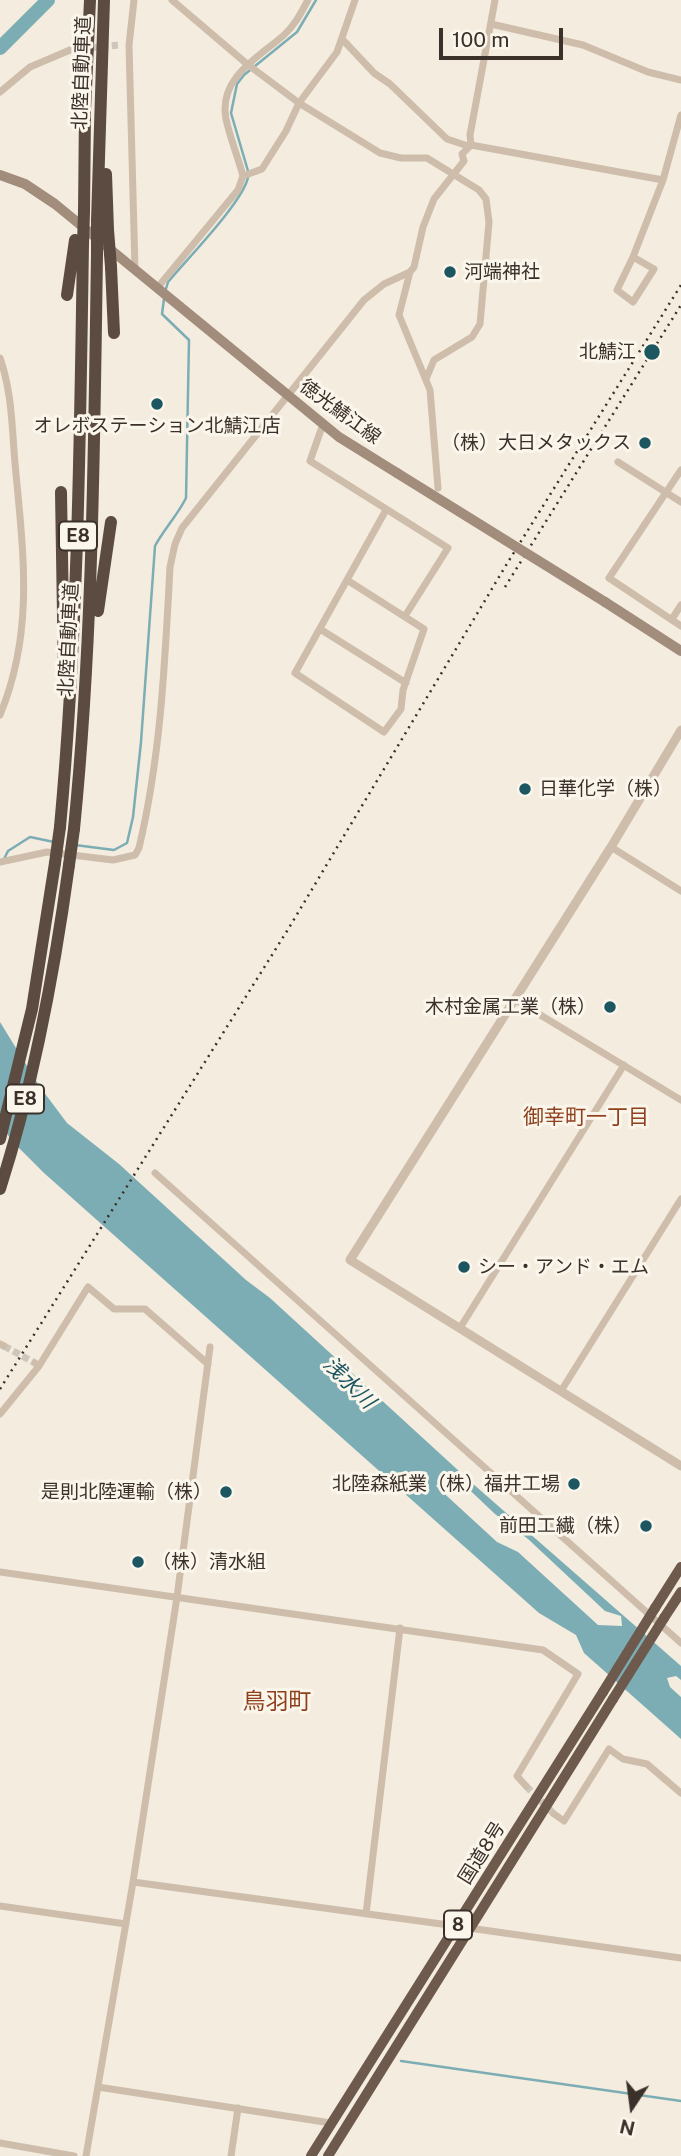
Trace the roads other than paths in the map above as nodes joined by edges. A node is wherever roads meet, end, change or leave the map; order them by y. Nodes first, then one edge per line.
1 (134, 0) edge
2 (172, 0) edge
3 (308, 0) edge
4 (355, 0) edge
5 (495, 0) edge
6 (104, 1) edge
7 (90, 5) edge
8 (491, 24) junction
9 (343, 40) junction
10 (118, 45) tunnel mouth
11 (129, 45) junction
12 (70, 50) tunnel mouth
13 (102, 52) junction
14 (247, 64) junction
15 (681, 80) edge
16 (0, 92) edge
17 (299, 103) junction
18 (681, 115) edge
19 (470, 145) junction
20 (454, 174) junction
21 (0, 175) edge
22 (243, 176) junction
23 (663, 180) junction
24 (79, 242) junction
25 (633, 257) junction
26 (135, 269) junction
27 (410, 272) junction
28 (158, 287) junction
29 (67, 295) dead end
30 (114, 333) dead end
31 (0, 358) edge
32 (426, 379) junction
33 (287, 395) junction
34 (323, 424) junction
35 (618, 462) dead end
36 (681, 470) edge
37 (438, 488) dead end
38 (61, 492) dead end
39 (668, 492) junction
40 (681, 502) edge
41 (386, 510) junction
42 (111, 522) dead end
43 (347, 580) junction
44 (681, 605) edge
45 (405, 616) junction
46 (672, 619) junction
47 (681, 626) edge
48 (320, 629) junction
49 (681, 651) edge
50 (406, 683) junction
51 (0, 715) edge
52 (681, 730) edge
53 (64, 776) junction
54 (79, 778) junction
55 (611, 847) junction
56 (0, 862) edge
57 (681, 891) edge
58 (514, 999) junction
59 (624, 1065) junction
60 (681, 1100) edge
61 (0, 1139) edge
62 (155, 1173) dead end
63 (0, 1189) edge
64 (681, 1199) edge
65 (460, 1328) junction
66 (210, 1347) dead end
67 (208, 1364) junction
68 (561, 1391) junction
69 (0, 1414) edge
70 (681, 1466) edge
71 (681, 1567) edge
72 (0, 1572) edge
73 (681, 1592) edge
74 (177, 1597) junction
75 (400, 1629) junction
76 (681, 1643) edge
77 (608, 1696) junction
78 (526, 1786) dead end
79 (681, 1794) edge
80 (554, 1814) dead end
81 (133, 1882) junction
82 (0, 1906) edge
83 (366, 1914) junction
84 (126, 1924) junction
85 (456, 1926) junction
86 (469, 1928) junction
87 (681, 1958) edge
88 (97, 2087) junction
89 (238, 2108) junction
90 (331, 2123) junction
91 (0, 2143) edge
92 (39, 2152) edge
93 (74, 2156) edge
94 (86, 2156) edge
95 (231, 2156) edge
96 (311, 2156) edge
97 (328, 2156) edge

1 - 11 street
2 - 14 street
3 - 14 street
4 - 9 street
5 - 8 street
6 - 13 highway, 北陸自動車道 / E8
7 - 24 highway, 北陸自動車道 / E8, bridge
8 - 15 street
8 - 19 street
9 - 17 street
9 - 19 street
10 - 11 street
11 - 26 street
12 - 16 street
13 - 30 highway, bridge
13 - 54 highway, 北陸自動車道 / E8, bridge
14 - 17 street
14 - 22 street
17 - 20 street
17 - 22 street
18 - 23 street
19 - 20 street
19 - 23 street
20 - 27 street
20 - 32 street
21 - 26 main road, 徳光鯖江線
22 - 28 street
23 - 25 street
24 - 29 highway
24 - 53 highway, 北陸自動車道 / E8
25 - 25 street
26 - 28 main road, 徳光鯖江線
27 - 32 street
27 - 33 street
28 - 33 main road, 徳光鯖江線
31 - 51 street
32 - 37 street
33 - 34 main road, 徳光鯖江線
33 - 56 street
34 - 41 street
34 - 49 main road, 徳光鯖江線, bridge
35 - 39 street
36 - 39 street
38 - 53 highway
39 - 40 street
39 - 46 street
41 - 43 street
41 - 45 street
42 - 54 highway
43 - 45 street
43 - 48 street
44 - 46 street
45 - 50 street
46 - 47 street
48 - 50 street
48 - 50 street
52 - 55 street
53 - 61 highway, 北陸自動車道 / E8, bridge
54 - 63 highway, 北陸自動車道 / E8, bridge
55 - 57 street
55 - 58 street
58 - 59 street
58 - 65 street
59 - 60 street
59 - 65 street
62 - 76 street
64 - 68 street
65 - 68 street
66 - 67 street
67 - 69 street
67 - 74 street
68 - 70 street
71 - 77 highway, 国道8号 / 8, bridge
72 - 74 street
73 - 77 highway, 国道8号 / 8, bridge
74 - 75 street
74 - 81 street
75 - 78 street
75 - 83 street
77 - 85 highway, 国道8号 / 8
77 - 86 highway, 国道8号 / 8
79 - 80 street
81 - 83 street
81 - 84 street
82 - 84 street
83 - 85 street
84 - 88 street
85 - 90 highway, 国道8号 / 8
86 - 87 street
86 - 97 highway, 国道8号 / 8
88 - 89 street
88 - 94 street
89 - 90 street
89 - 95 street
90 - 96 highway, 国道8号 / 8
91 - 92 street
92 - 93 street

